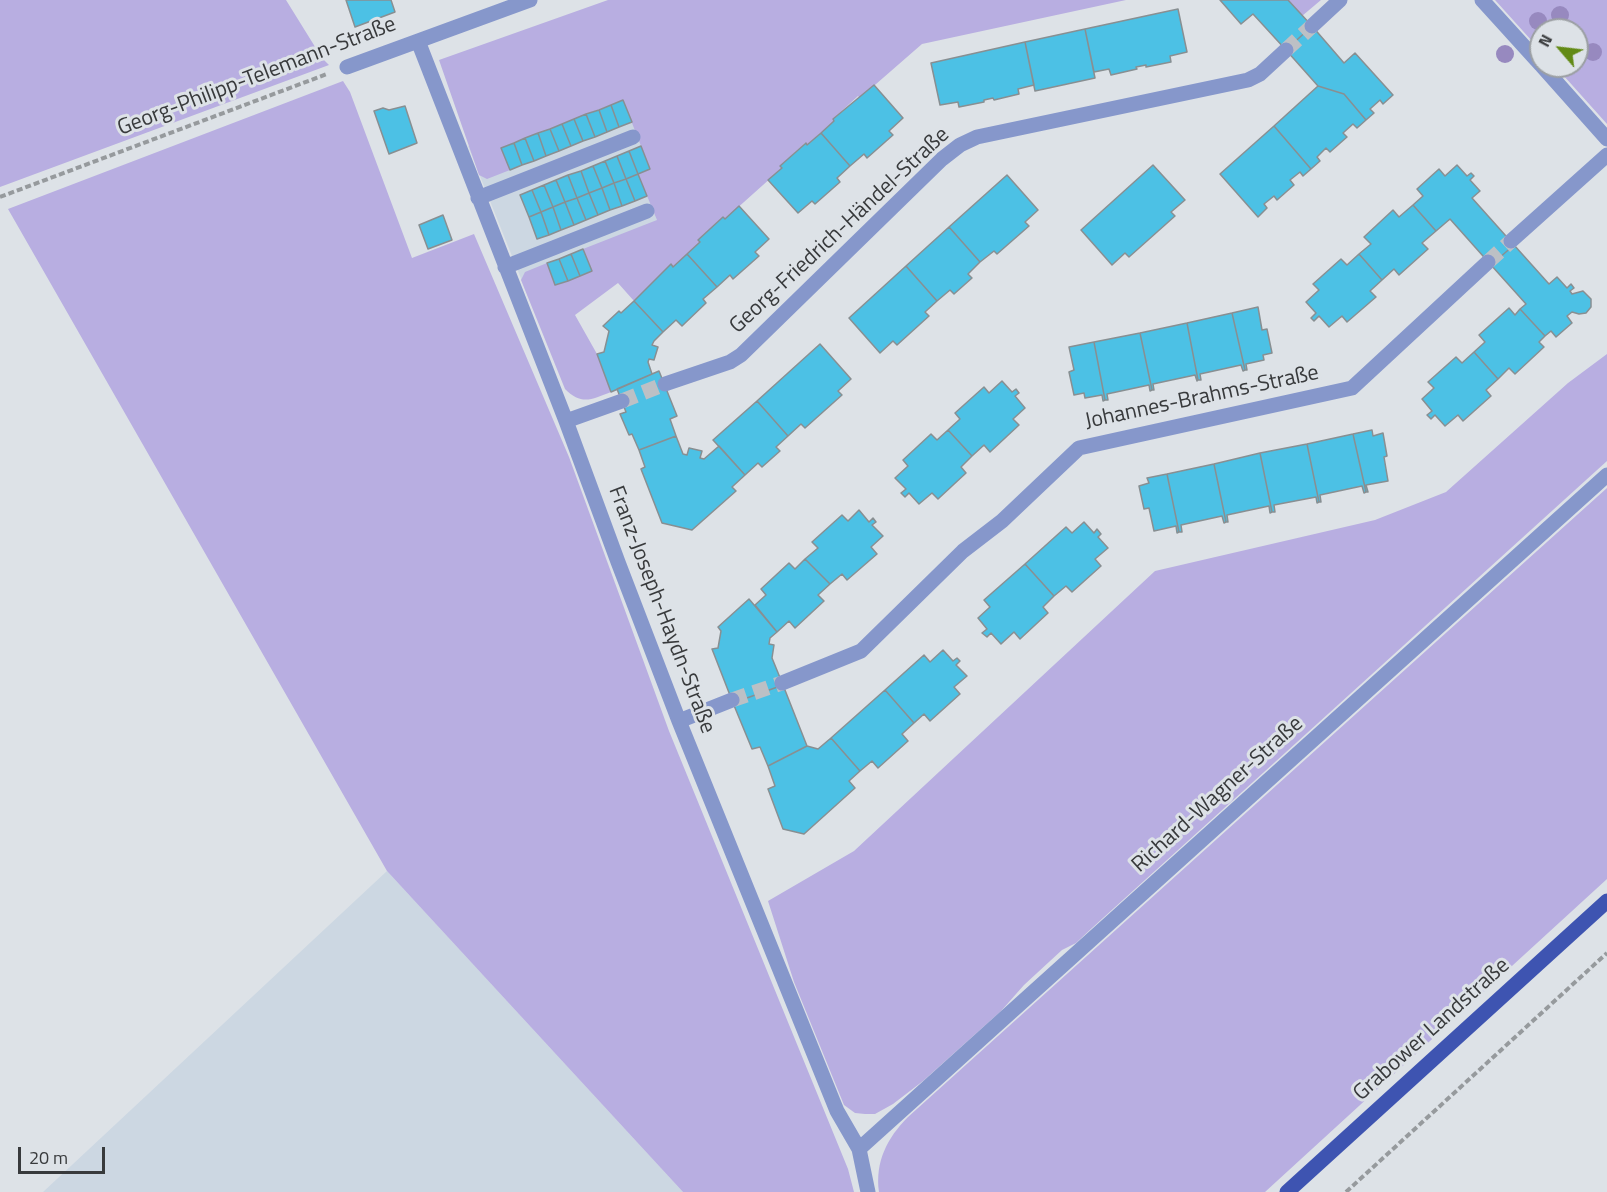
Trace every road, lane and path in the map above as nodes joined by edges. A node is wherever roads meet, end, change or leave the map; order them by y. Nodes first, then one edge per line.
1 (530, 0) edge
2 (1340, 0) edge
3 (1482, 0) edge
4 (1312, 26) tunnel mouth
5 (418, 41) junction
6 (1286, 51) tunnel mouth
7 (1529, 53) edge
8 (347, 67) joint
9 (1552, 78) edge
10 (633, 137) dead end
11 (1607, 139) edge
12 (1607, 155) edge
13 (0, 197) edge
14 (478, 198) junction
15 (647, 210) dead end
16 (1511, 241) tunnel mouth
17 (1488, 262) tunnel mouth
18 (506, 267) junction
19 (665, 384) tunnel mouth
20 (622, 401) tunnel mouth
21 (566, 421) junction
22 (1607, 476) edge
23 (782, 682) tunnel mouth
24 (732, 700) tunnel mouth
25 (679, 721) junction
26 (1607, 901) edge
27 (1607, 953) edge
28 (858, 1149) junction
29 (868, 1192) edge
30 (1287, 1192) edge
31 (1346, 1192) edge

1 - 5 street, Georg-Philipp-Telemann-Straße
2 - 4 street
3 - 7 street
5 - 8 street, Georg-Philipp-Telemann-Straße
5 - 14 street, Franz-Joseph-Haydn-Straße
6 - 19 street, Georg-Friedrich-Händel-Straße
8 - 13 path, Georg-Philipp-Telemann-Straße
9 - 11 street
10 - 14 street
12 - 16 street
14 - 18 street, Franz-Joseph-Haydn-Straße
15 - 18 street
17 - 23 street, Johannes-Brahms-Straße
18 - 21 street, Franz-Joseph-Haydn-Straße
20 - 21 street
21 - 25 street, Franz-Joseph-Haydn-Straße
22 - 28 street, Richard-Wagner-Straße
24 - 25 street
25 - 28 street, Franz-Joseph-Haydn-Straße
26 - 30 main road, Grabower Landstraße
27 - 31 path
28 - 29 street, Franz-Joseph-Haydn-Straße

